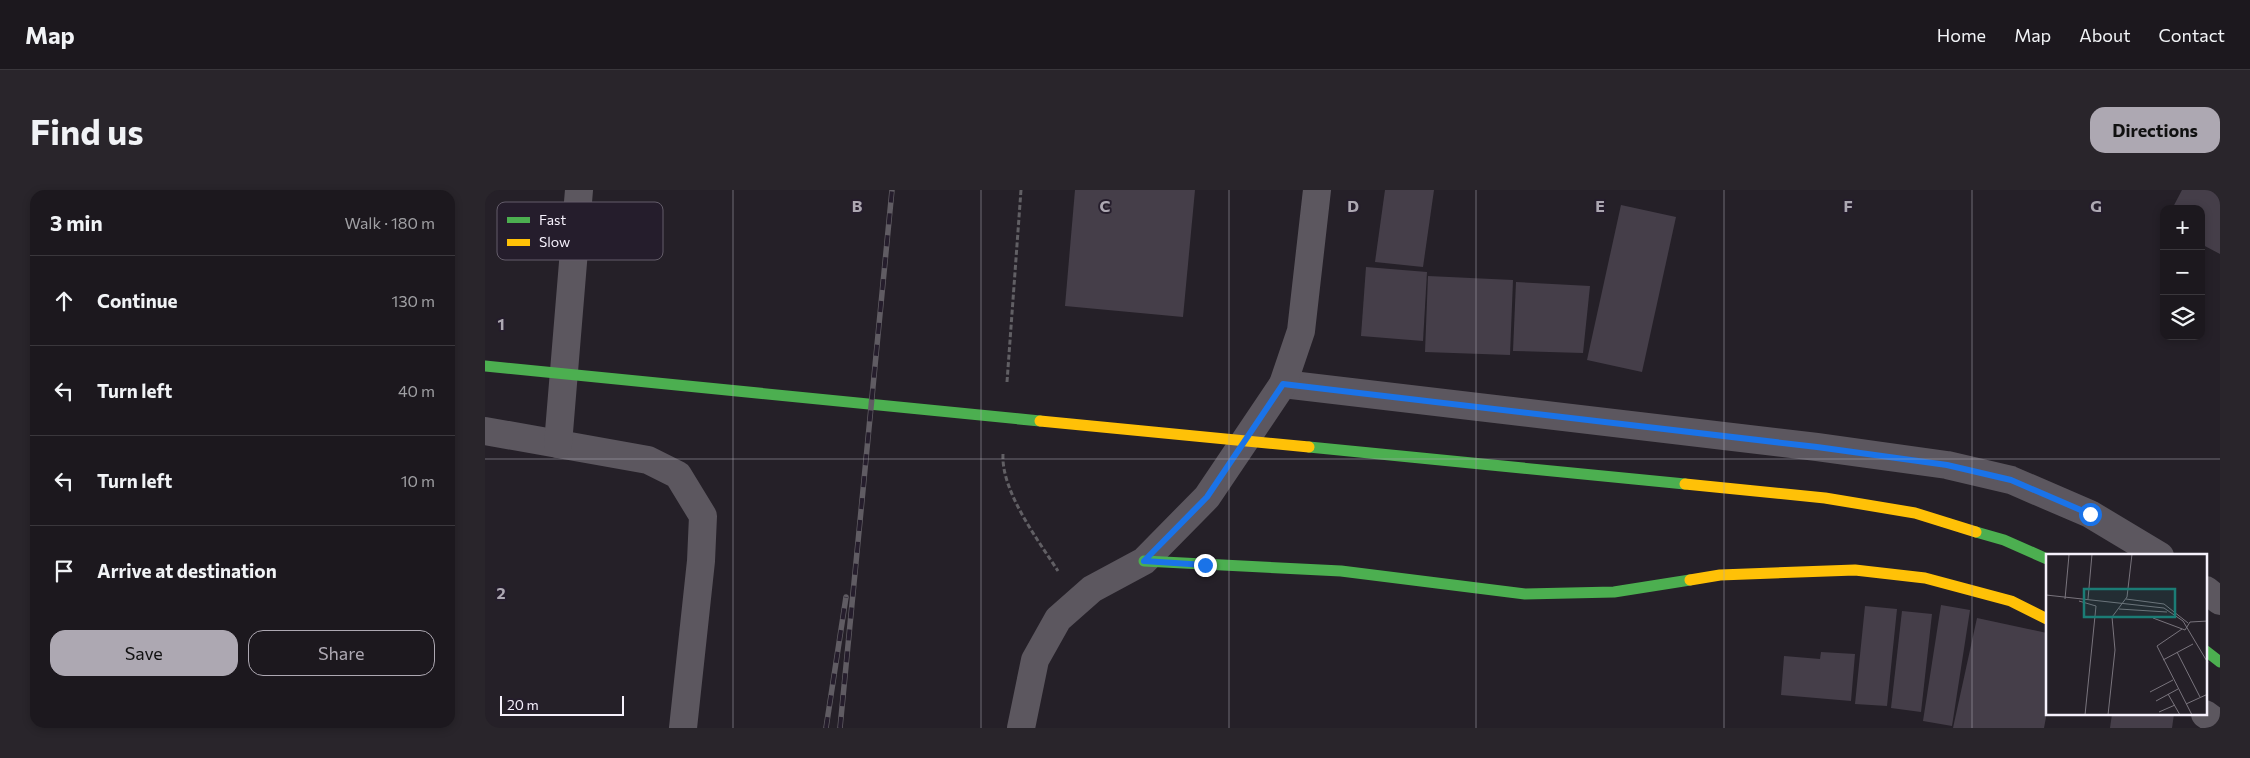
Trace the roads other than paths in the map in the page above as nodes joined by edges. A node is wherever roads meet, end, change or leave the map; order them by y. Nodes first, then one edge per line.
1 (1317, 190) edge
2 (573, 260) edge
3 (485, 366) edge
4 (1283, 384) junction
5 (485, 431) edge
6 (558, 444) junction
7 (2157, 554) edge
8 (2046, 559) edge
9 (1144, 561) junction
10 (2207, 591) edge
11 (2220, 600) edge
12 (2046, 618) edge
13 (2207, 653) edge
14 (2220, 662) edge
15 (683, 728) edge
16 (1021, 728) edge

1 - 4 street
2 - 6 street
3 - 8 main road
4 - 7 street
4 - 9 street
5 - 6 street
6 - 15 street
9 - 12 main road
9 - 16 street
10 - 11 street
13 - 14 main road

